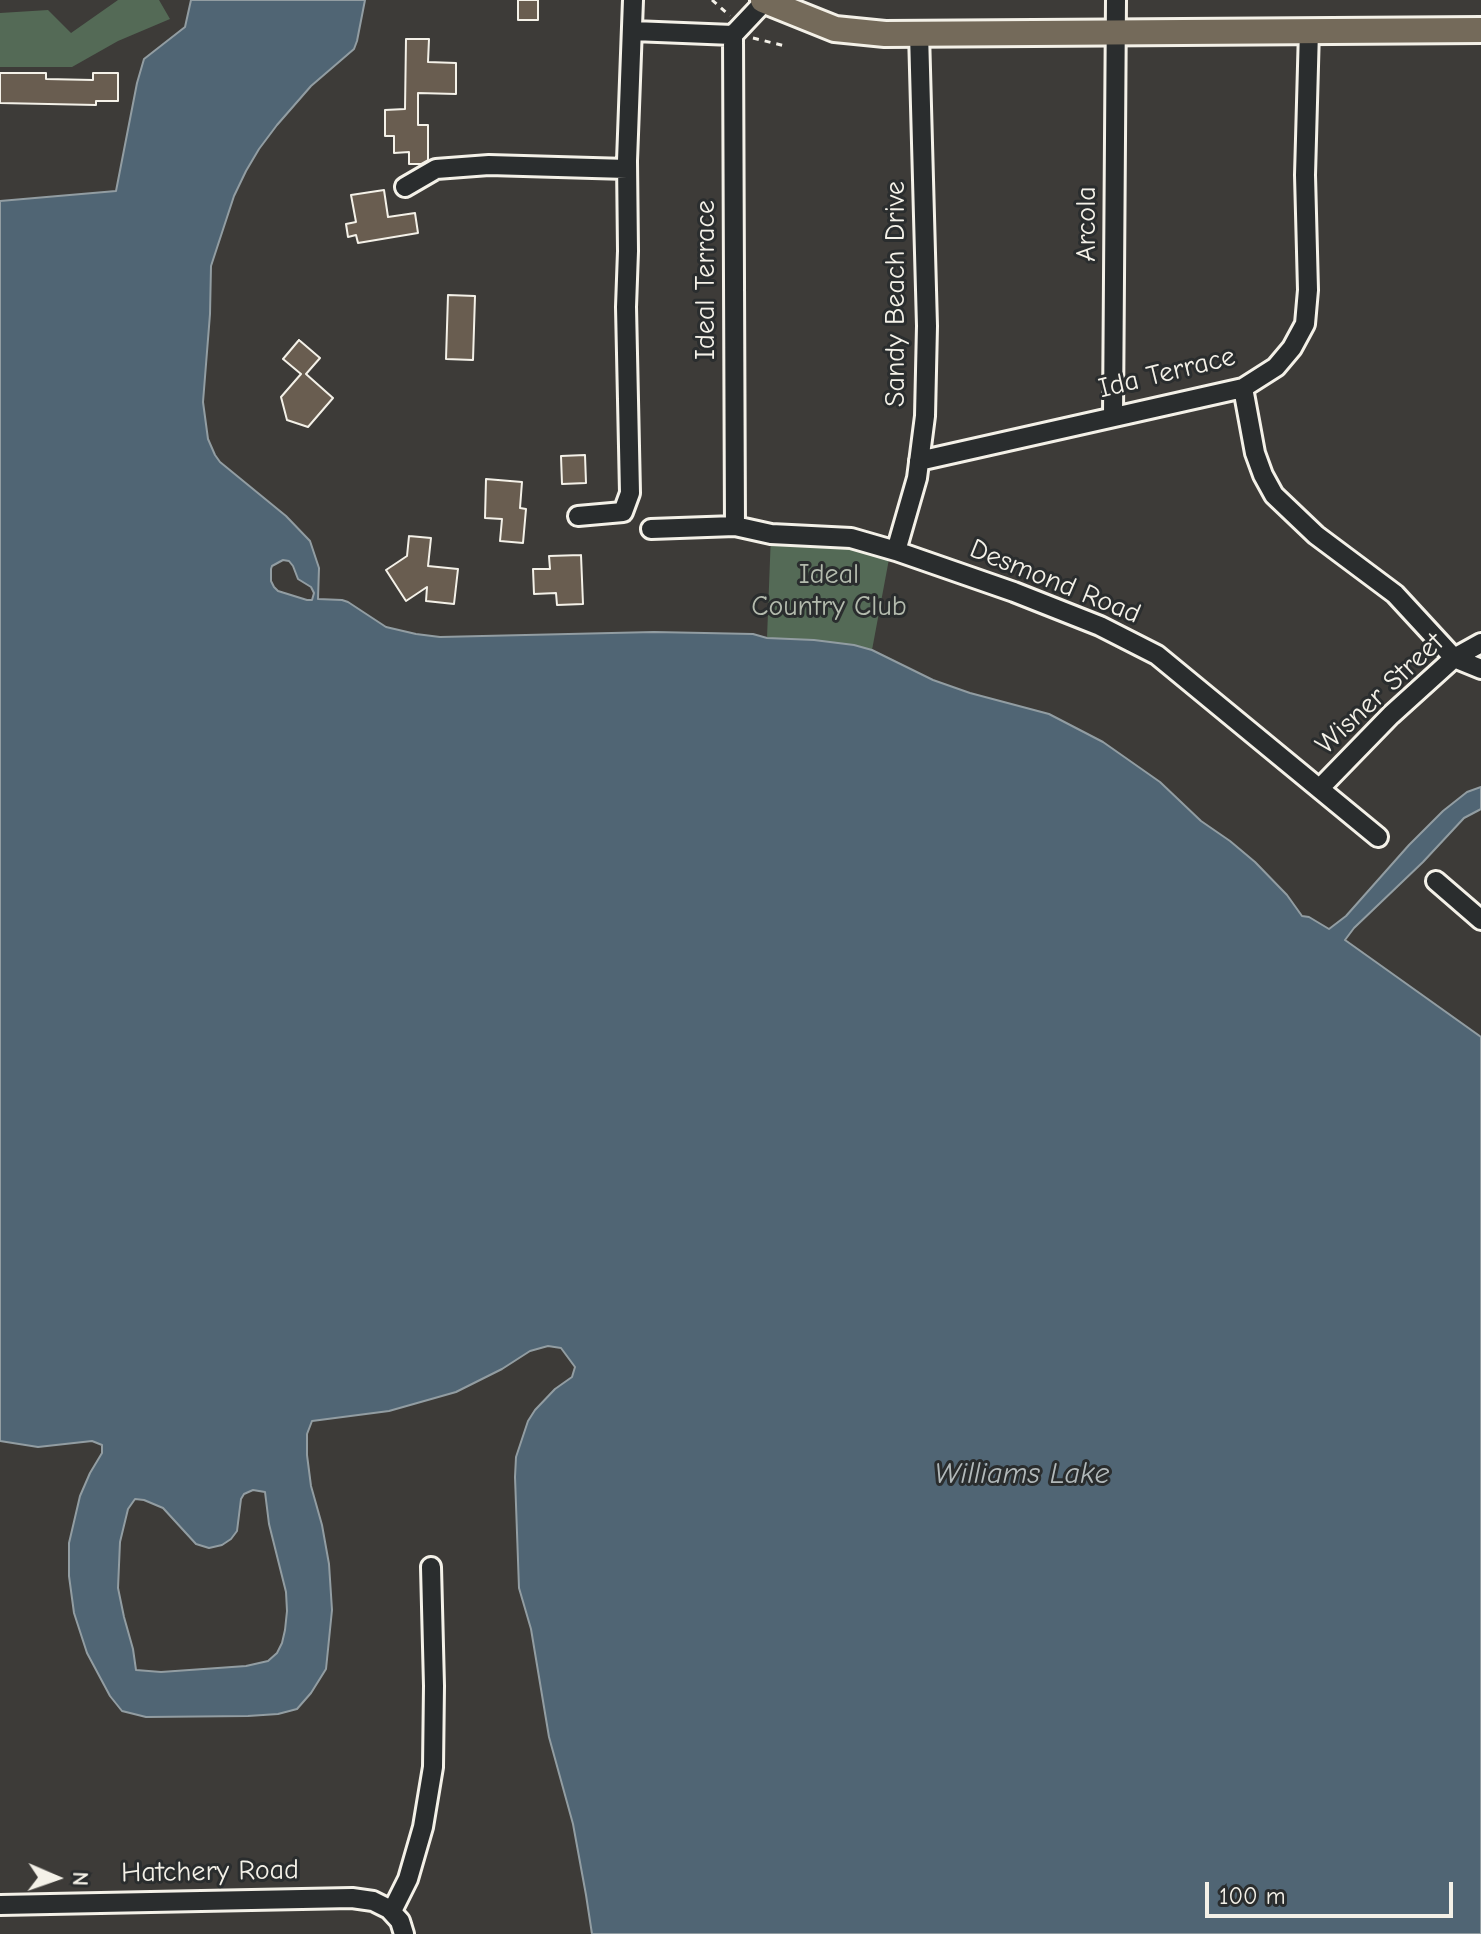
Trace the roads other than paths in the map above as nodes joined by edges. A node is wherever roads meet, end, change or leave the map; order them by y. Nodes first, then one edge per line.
1 (633, 0) edge
2 (1116, 0) edge
3 (764, 1) edge
4 (739, 30) junction
5 (1309, 30) junction
6 (1481, 30) edge
7 (633, 31) junction
8 (1116, 32) junction
9 (919, 33) junction
10 (627, 169) junction
11 (405, 187) dead end
12 (1243, 388) junction
13 (1113, 416) junction
14 (919, 461) junction
15 (578, 516) dead end
16 (735, 526) junction
17 (651, 529) dead end
18 (896, 551) junction
19 (1481, 643) edge
20 (1454, 658) junction
21 (1481, 669) edge
22 (1320, 788) junction
23 (1378, 837) dead end
24 (1436, 881) dead end
25 (1481, 920) edge
26 (431, 1567) dead end
27 (0, 1905) edge
28 (392, 1911) junction
29 (404, 1934) edge

1 - 7 street
2 - 8 street, Arcola
3 - 4 street
3 - 9 main road
4 - 7 street
4 - 16 street, Ideal Terrace
5 - 6 main road
5 - 8 main road
5 - 12 street, Ida Terrace
7 - 10 street
8 - 9 main road
8 - 13 street, Arcola
9 - 14 street, Sandy Beach Drive
10 - 11 street
10 - 15 street
12 - 13 street, Ida Terrace
12 - 20 street
13 - 14 street, Ida Terrace
14 - 18 street, Sandy Beach Drive
16 - 17 street, Desmond Road
16 - 18 street, Desmond Road
18 - 22 street, Desmond Road
19 - 20 street, Wisner Street
20 - 21 street
20 - 22 street, Wisner Street
22 - 23 street, Desmond Road
24 - 25 street
26 - 28 street
27 - 28 street, Hatchery Road
28 - 29 street

